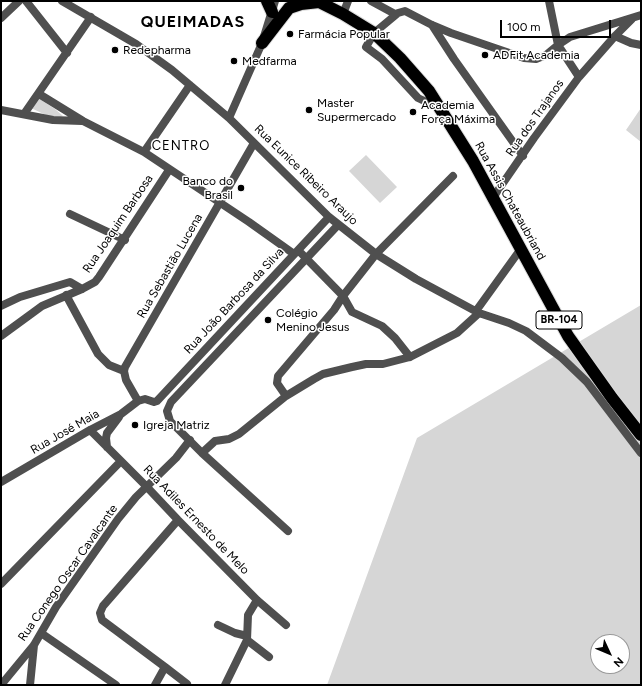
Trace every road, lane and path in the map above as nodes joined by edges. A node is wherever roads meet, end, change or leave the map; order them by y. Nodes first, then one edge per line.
1 (19, 1) edge
2 (26, 1) edge
3 (62, 1) edge
4 (267, 1) edge
5 (318, 1) edge
6 (348, 1) edge
7 (371, 1) edge
8 (549, 1) edge
9 (274, 7) edge
10 (338, 8) edge
11 (396, 14) junction
12 (91, 17) junction
13 (637, 17) edge
14 (1, 18) edge
15 (432, 25) junction
16 (374, 33) junction
17 (615, 36) junction
18 (262, 43) junction
19 (558, 44) junction
20 (641, 45) edge
21 (67, 53) junction
22 (400, 58) junction
23 (389, 67) junction
24 (579, 77) junction
25 (190, 85) junction
26 (39, 94) junction
27 (441, 109) junction
28 (1, 110) edge
29 (24, 114) junction
30 (229, 118) junction
31 (83, 121) junction
32 (254, 143) junction
33 (144, 152) junction
34 (522, 156) junction
35 (169, 170) junction
36 (453, 176) dead end
37 (492, 199) junction
38 (220, 203) junction
39 (70, 214) dead end
40 (329, 217) junction
41 (338, 225) junction
42 (124, 240) junction
43 (520, 250) junction
44 (296, 252) junction
45 (376, 254) junction
46 (306, 258) junction
47 (82, 289) junction
48 (66, 295) junction
49 (343, 296) junction
50 (1, 306) edge
51 (478, 312) junction
52 (1, 336) edge
53 (410, 357) junction
54 (124, 371) junction
55 (286, 396) junction
56 (138, 401) junction
57 (121, 414) junction
58 (90, 430) junction
59 (641, 435) edge
60 (190, 440) junction
61 (107, 446) junction
62 (202, 453) junction
63 (641, 453) edge
64 (121, 461) junction
65 (1, 482) edge
66 (146, 486) junction
67 (178, 520) junction
68 (288, 531) dead end
69 (1, 584) edge
70 (257, 600) junction
71 (218, 625) dead end
72 (286, 625) dead end
73 (41, 633) junction
74 (247, 638) junction
75 (34, 645) junction
76 (269, 657) dead end
77 (165, 667) junction
78 (104, 682) edge
79 (187, 684) dead end
80 (1, 685) edge
81 (30, 685) edge
82 (116, 685) edge
83 (154, 685) edge
84 (225, 685) edge

1 - 14 street
2 - 21 street
3 - 12 street, Rua Eunice Ribeiro Araujo
4 - 9 highway
5 - 10 highway, Rua Assis Chateaubriand / BR-104
5 - 18 highway
6 - 10 street
7 - 11 street
8 - 19 street
9 - 18 street
10 - 16 highway, Rua Assis Chateaubriand / BR-104
11 - 15 street
11 - 16 street
12 - 21 street
12 - 25 street, Rua Eunice Ribeiro Araujo
13 - 17 street, Rua dos Trajanos
13 - 19 street
15 - 19 street
15 - 34 street
16 - 22 highway, Rua Assis Chateaubriand / BR-104
16 - 23 street
17 - 20 street
17 - 24 street, Rua dos Trajanos
18 - 30 street
19 - 24 street
21 - 26 street
22 - 23 street
22 - 27 highway, Rua Assis Chateaubriand / BR-104
23 - 27 street
24 - 34 street, Rua dos Trajanos
25 - 30 street, Rua Eunice Ribeiro Araujo
25 - 33 street
26 - 29 street
26 - 31 street
27 - 37 highway, Rua Assis Chateaubriand / BR-104
28 - 29 street
29 - 31 street
30 - 32 street, Rua Eunice Ribeiro Araujo
31 - 33 street
32 - 38 street, Rua Sebastião Lucena
32 - 40 street, Rua Eunice Ribeiro Araujo
33 - 35 street
34 - 37 street, Rua dos Trajanos
35 - 38 street
35 - 42 street, Rua Joaquim Barbosa
36 - 45 street
37 - 43 highway, Rua Assis Chateaubriand / BR-104
38 - 44 street
38 - 54 street, Rua Sebastião Lucena
39 - 42 street
40 - 41 street, Rua Eunice Ribeiro Araujo
40 - 44 street, Rua João Barbosa da Silva
41 - 45 street, Rua Eunice Ribeiro Araujo
41 - 46 street, Rua João Barbosa da Silva
42 - 47 street, Rua Joaquim Barbosa
43 - 51 street
43 - 59 highway, Rua Assis Chateaubriand / BR-104
44 - 46 street
44 - 56 street, Rua João Barbosa da Silva
45 - 49 street
45 - 51 street, Rua Eunice Ribeiro Araujo
46 - 49 street
46 - 60 street, Rua João Barbosa da Silva
47 - 48 street, Rua Joaquim Barbosa
47 - 50 street
48 - 52 street, Rua Joaquim Barbosa
48 - 54 street
49 - 53 street
49 - 55 street
51 - 53 street
51 - 63 street, Rua Eunice Ribeiro Araujo
53 - 55 street
54 - 56 street
55 - 62 street
56 - 57 street, Rua José Maia
57 - 58 street, Rua José Maia
57 - 61 street
58 - 61 street, Rua Adiles Ernesto de Melo
58 - 65 street, Rua José Maia
60 - 62 street
60 - 66 street, Rua Conego Oscar Cavalcante
61 - 64 street, Rua Adiles Ernesto de Melo
62 - 68 street
64 - 66 street, Rua Adiles Ernesto de Melo
64 - 69 street
66 - 67 street, Rua Adiles Ernesto de Melo
66 - 73 street, Rua Conego Oscar Cavalcante
67 - 70 street, Rua Adiles Ernesto de Melo
67 - 77 street
70 - 72 street, Rua Adiles Ernesto de Melo
70 - 74 street
71 - 74 street
73 - 75 street, Rua Conego Oscar Cavalcante
73 - 78 street
74 - 76 street
74 - 84 street
75 - 80 street, Rua Conego Oscar Cavalcante
75 - 81 street
77 - 79 street
77 - 83 street
78 - 82 street

